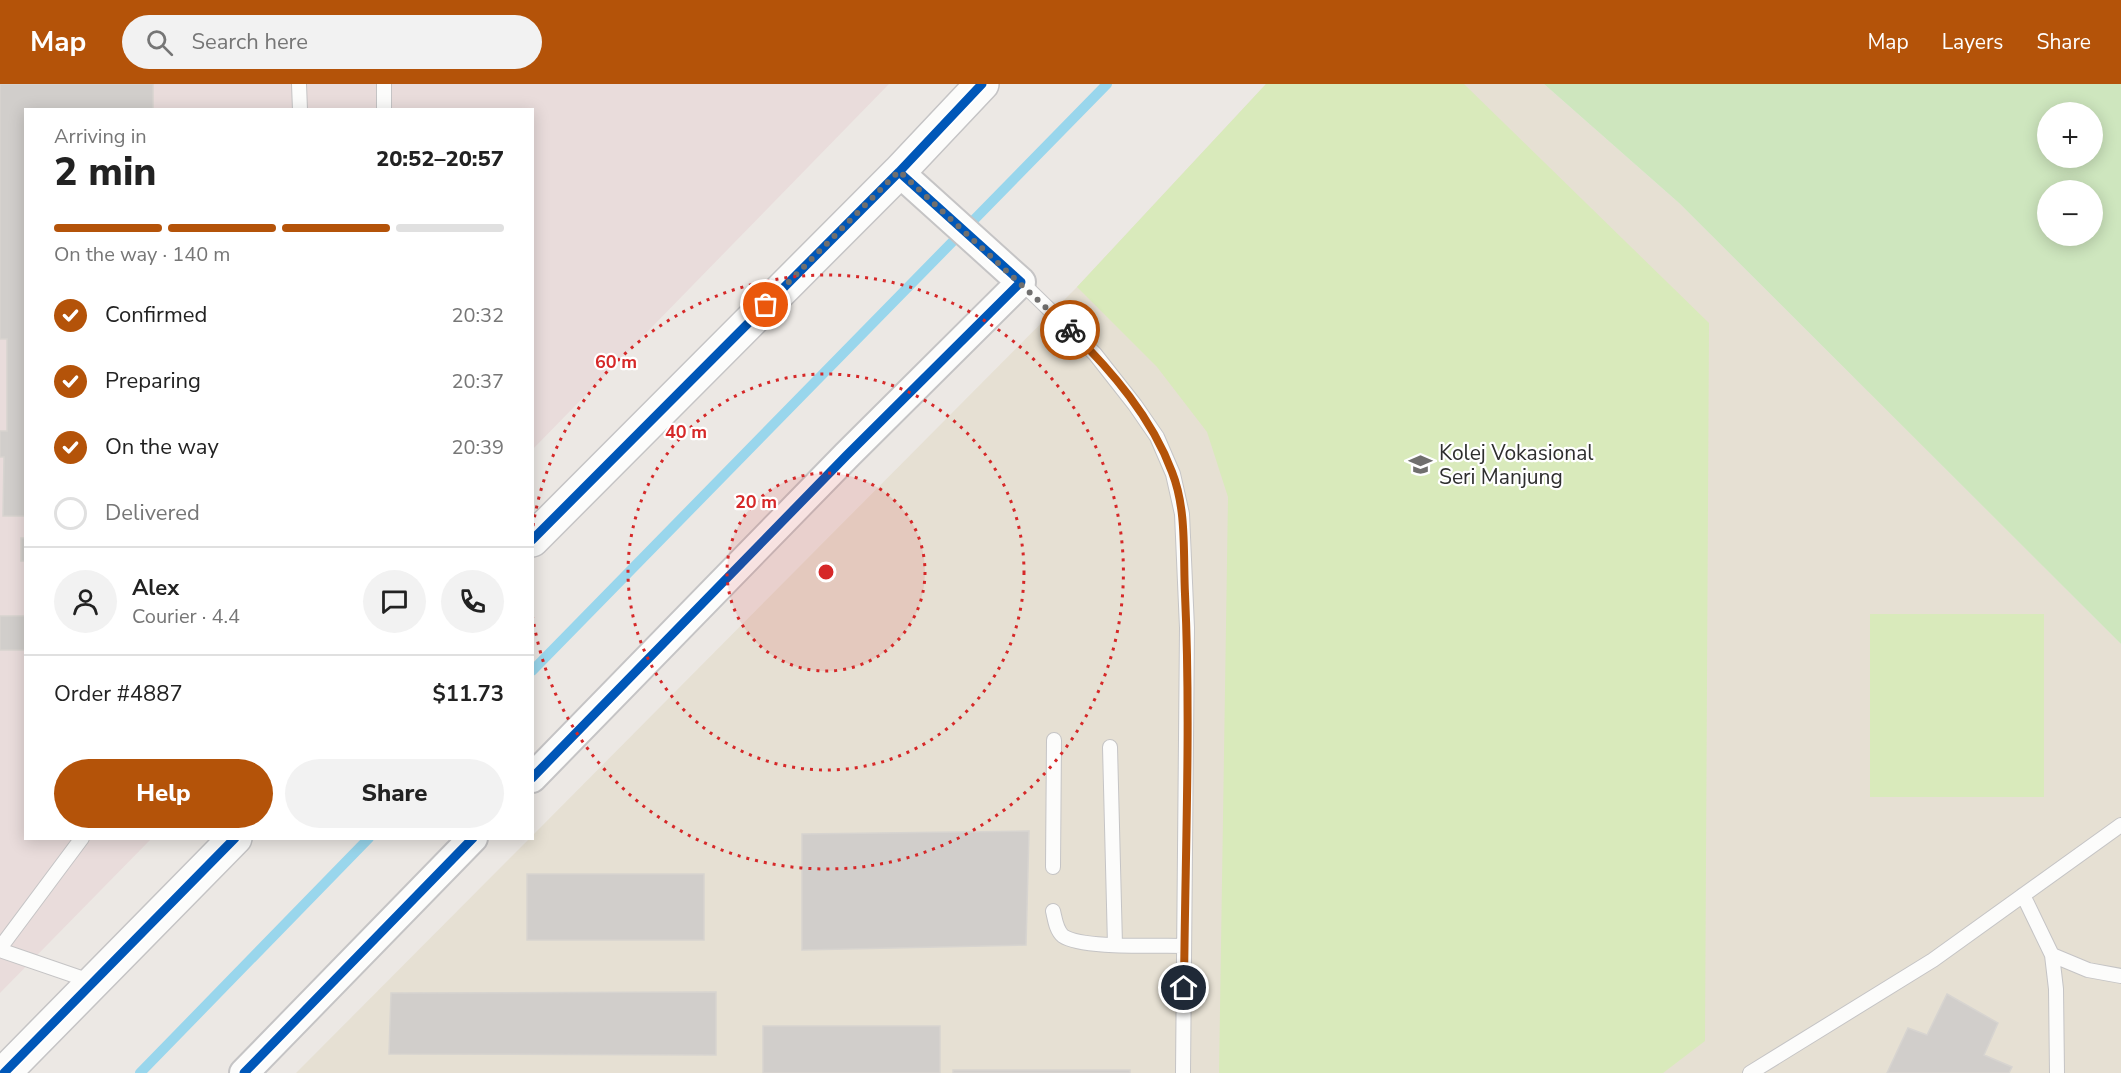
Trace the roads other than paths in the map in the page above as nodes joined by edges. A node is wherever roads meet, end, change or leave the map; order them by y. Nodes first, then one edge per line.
1 (299, 84) edge
2 (384, 84) edge
3 (982, 84) edge
4 (300, 108) edge
5 (384, 108) edge
6 (899, 171) junction
7 (1021, 282) junction
8 (534, 538) edge
9 (1054, 740) dead end
10 (1110, 747) dead end
11 (534, 775) edge
12 (2121, 825) edge
13 (81, 840) edge
14 (233, 840) edge
15 (471, 840) edge
16 (1053, 867) dead end
17 (2023, 895) junction
18 (1053, 910) dead end
19 (1115, 945) junction
20 (1184, 946) junction
21 (0, 949) edge
22 (2052, 956) junction
23 (2121, 976) edge
24 (93, 982) junction
25 (4, 1073) edge
26 (244, 1073) edge
27 (1183, 1073) edge
28 (1750, 1073) edge
29 (2057, 1073) edge

1 - 4 lane
2 - 5 lane
3 - 6 street
6 - 7 street
6 - 8 street
7 - 11 street
7 - 20 lane
9 - 16 lane
10 - 19 lane
12 - 17 lane
13 - 21 lane
14 - 24 street
15 - 26 street
17 - 22 lane
17 - 28 lane
18 - 19 lane
19 - 20 lane
20 - 27 lane
21 - 24 lane
22 - 23 lane
22 - 29 lane
24 - 25 street

